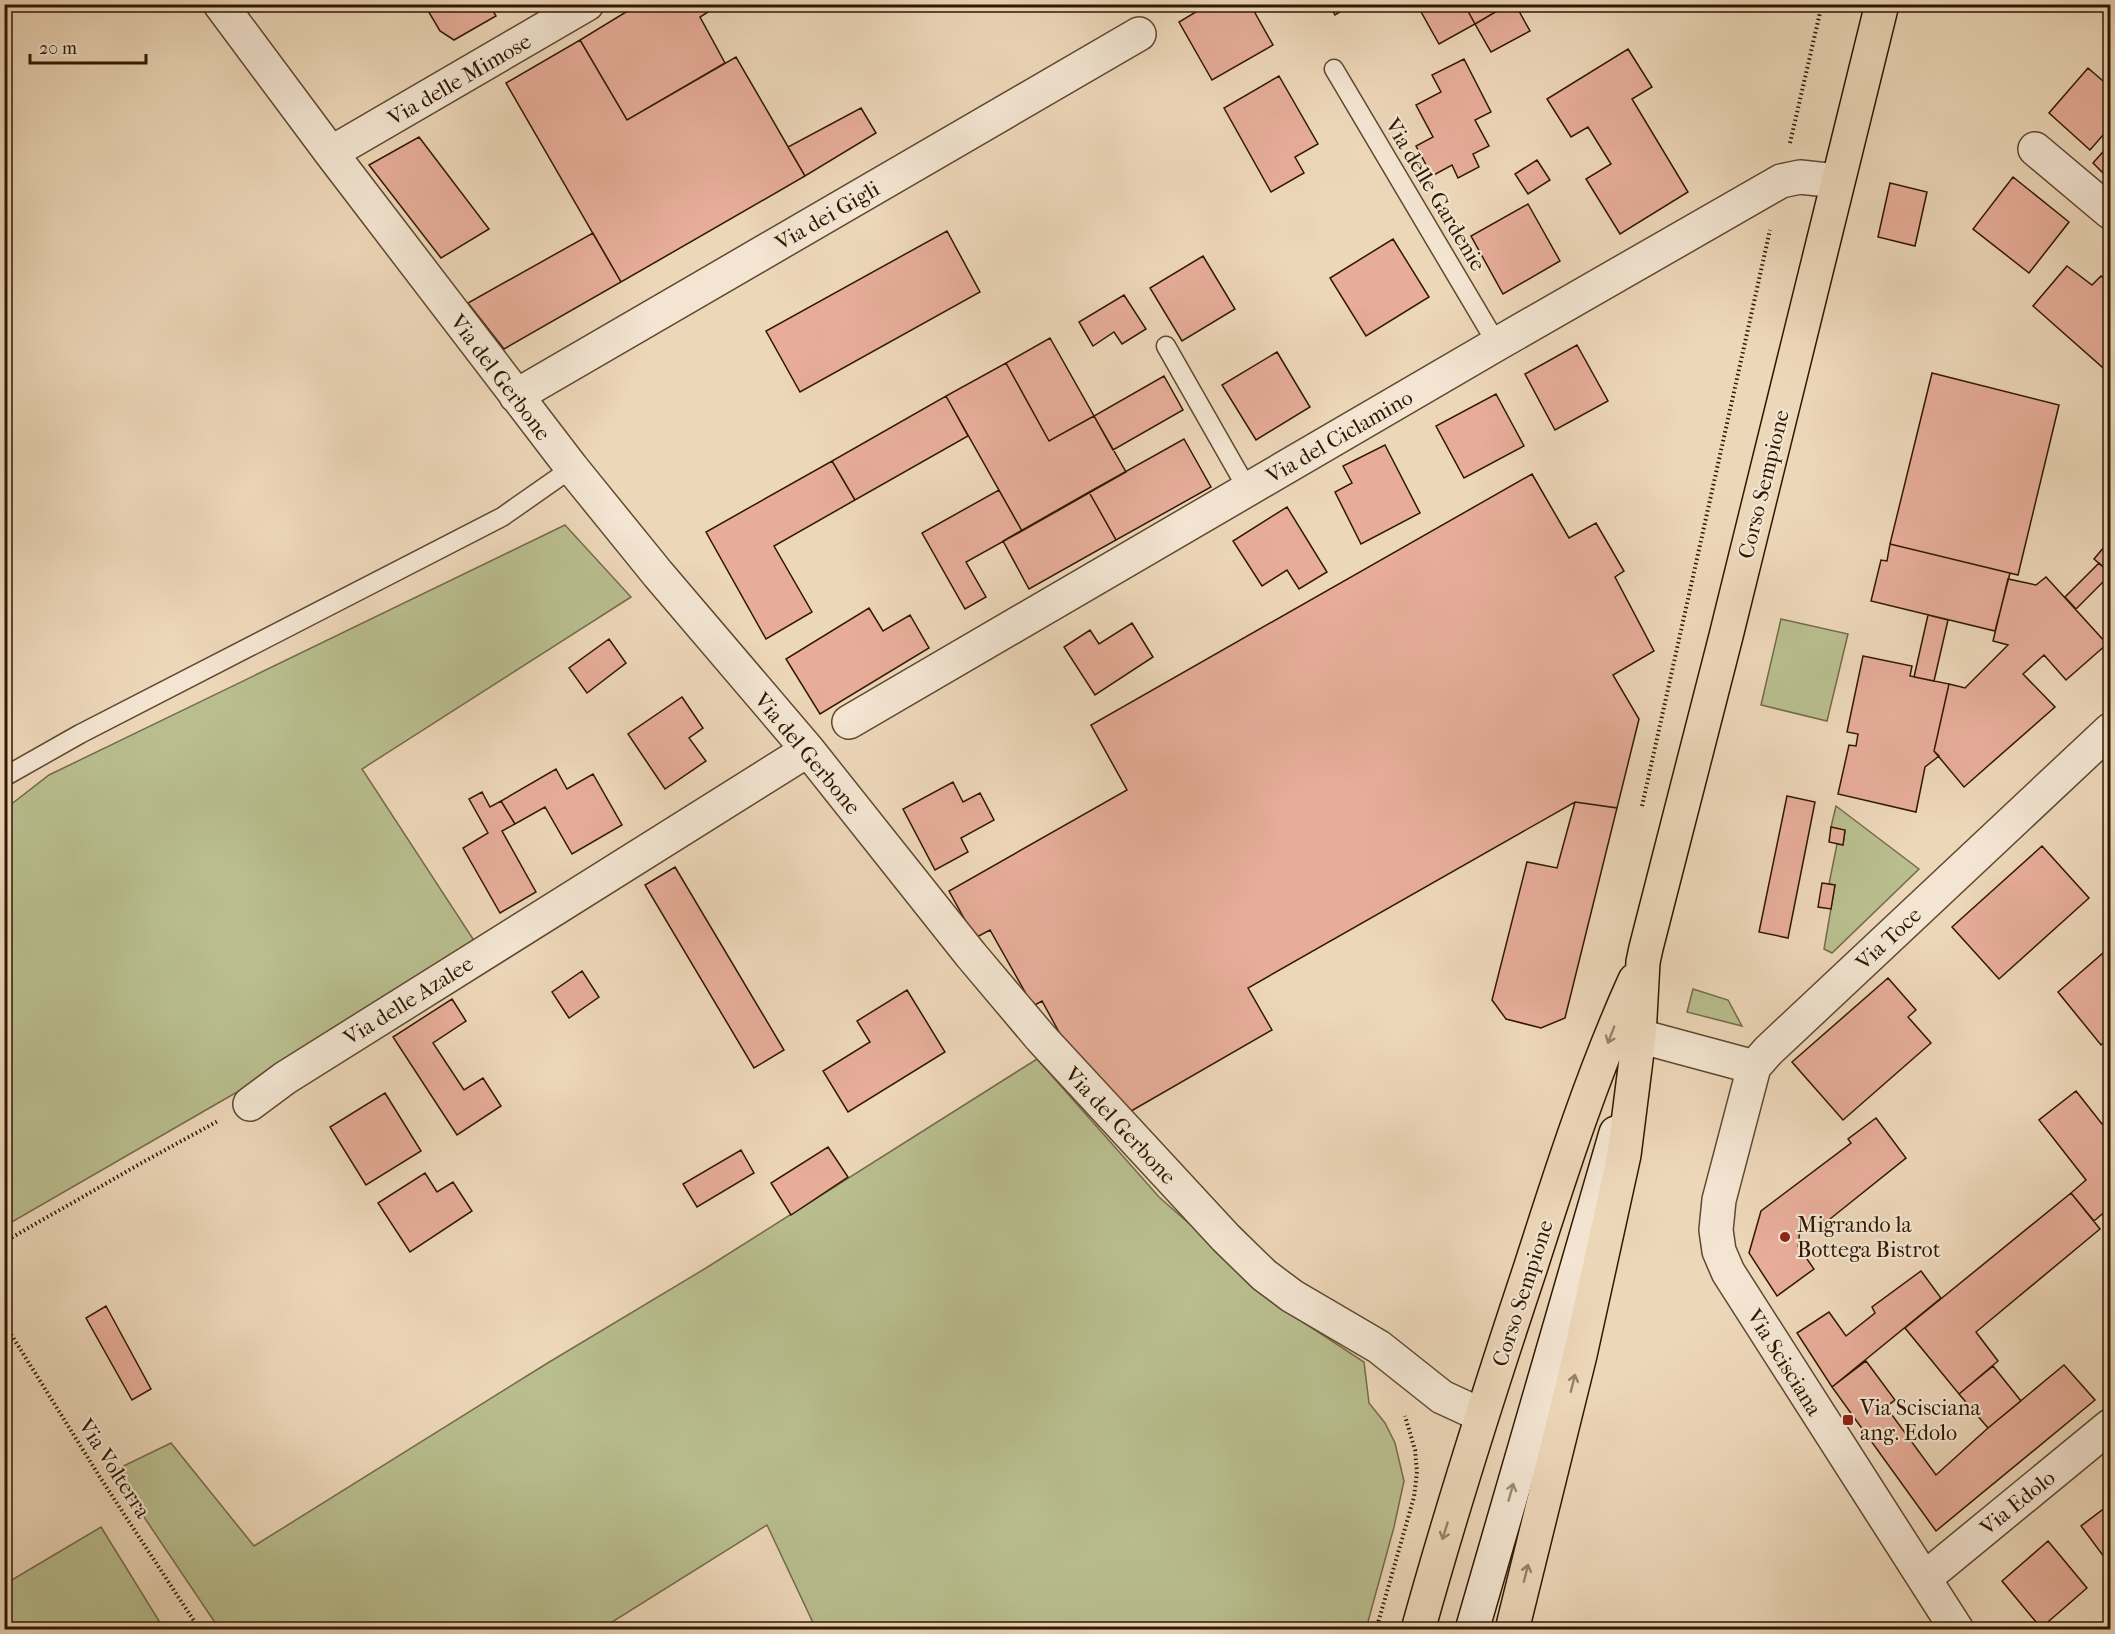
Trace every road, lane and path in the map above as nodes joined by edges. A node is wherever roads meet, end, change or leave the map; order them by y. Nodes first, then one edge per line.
1 (220, 4) edge
2 (587, 4) edge
3 (1822, 4) edge
4 (1882, 4) edge
5 (1139, 34) dead end
6 (1334, 69) dead end
7 (2035, 149) dead end
8 (331, 153) junction
9 (1788, 153) dead end
10 (1838, 181) junction
11 (2110, 212) edge
12 (1772, 222) dead end
13 (1497, 344) junction
14 (1166, 346) dead end
15 (516, 396) junction
16 (572, 468) junction
17 (1248, 490) junction
18 (849, 722) dead end
19 (2110, 730) edge
20 (808, 750) junction
21 (4, 777) edge
22 (1641, 809) dead end
23 (1643, 962) junction
24 (1639, 1036) junction
25 (1754, 1067) junction
26 (1635, 1069) junction
27 (250, 1104) joint
28 (4, 1242) edge
29 (4, 1323) edge
30 (1401, 1407) dead end
31 (1481, 1415) junction
32 (2110, 1426) edge
33 (1925, 1578) junction
34 (200, 1629) edge
35 (1376, 1629) edge
36 (1418, 1629) edge
37 (1472, 1629) edge
38 (1512, 1629) edge
39 (1958, 1629) edge

1 - 8 street, Via del Gerbone
2 - 8 street, Via delle Mimose
3 - 9 path
4 - 10 main road, Corso Sempione
5 - 15 street, Via dei Gigli
6 - 13 lane, Via delle Gardenie
7 - 11 street
8 - 15 street, Via del Gerbone
10 - 13 street, Via del Ciclamino
10 - 23 main road, Corso Sempione
12 - 22 path
13 - 17 street, Via del Ciclamino
14 - 17 lane
15 - 16 street, Via del Gerbone
16 - 20 street, Via del Gerbone
16 - 21 lane
17 - 18 street, Via del Ciclamino
19 - 25 street, Via Toce
20 - 27 street, Via delle Azalee
20 - 31 street, Via del Gerbone
23 - 24 main road, Corso Sempione
23 -> 31 main road, Corso Sempione
24 - 25 street
24 - 26 main road, Corso Sempione
25 - 33 street, Via Scisciana
37 -> 26 street
38 -> 26 main road, Corso Sempione
27 - 28 path
29 - 34 path, Via Volterra
30 - 35 path
31 -> 36 main road, Corso Sempione
32 - 33 street, Via Edolo
33 - 39 street, Via Scisciana

